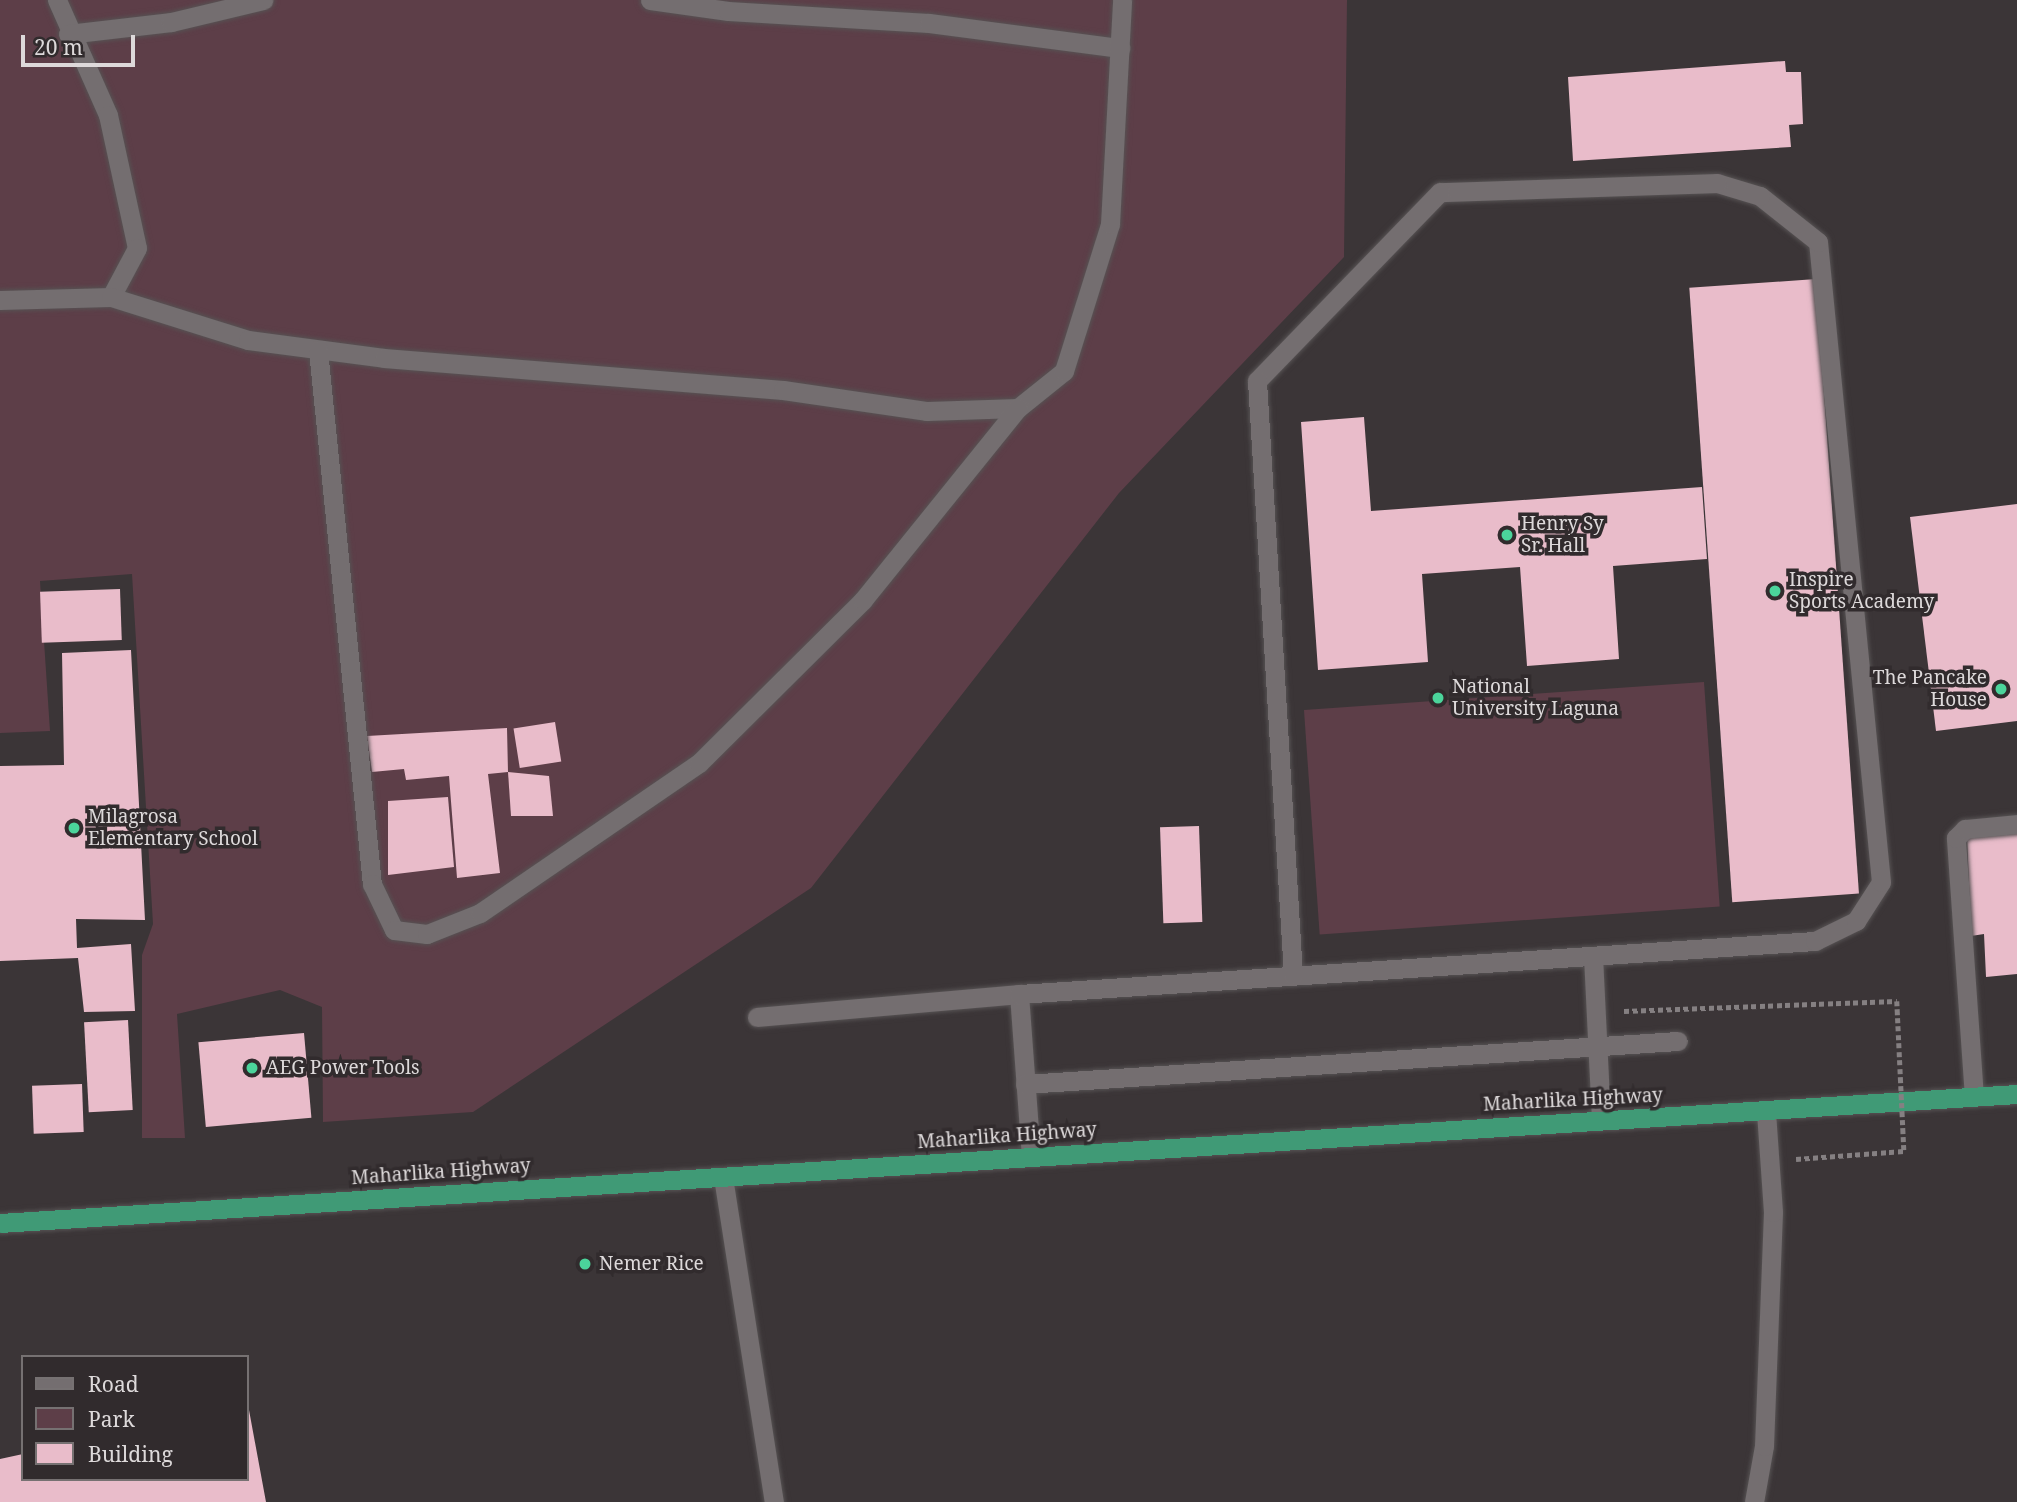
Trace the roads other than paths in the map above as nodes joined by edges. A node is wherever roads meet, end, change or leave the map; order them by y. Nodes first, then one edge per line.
1 (57, 0) edge
2 (263, 0) edge
3 (650, 0) edge
4 (1122, 0) edge
5 (68, 34) junction
6 (1120, 48) junction
7 (111, 297) junction
8 (0, 300) edge
9 (318, 350) junction
10 (1018, 408) junction
11 (2017, 824) edge
12 (1593, 956) junction
13 (1293, 975) junction
14 (1019, 994) junction
15 (757, 1017) dead end
16 (1678, 1041) dead end
17 (1596, 1046) junction
18 (1025, 1084) junction
19 (2017, 1094) edge
20 (1974, 1097) junction
21 (1766, 1111) junction
22 (1601, 1120) junction
23 (1031, 1157) junction
24 (723, 1177) junction
25 (0, 1223) edge
26 (774, 1502) edge
27 (1754, 1502) edge

1 - 5 street
2 - 5 street
3 - 6 street
4 - 6 street
5 - 7 street
6 - 10 street
7 - 8 street
7 - 9 street
9 - 10 street
9 - 10 street
11 - 20 street
12 - 13 street
12 - 13 street
12 - 17 street
13 - 14 street
14 - 15 street
14 - 18 street
16 - 17 street
17 - 18 street
17 - 22 street
18 - 23 street
19 - 20 highway, Maharlika Highway
20 - 21 highway, Maharlika Highway
21 - 22 highway, Maharlika Highway
21 - 27 street
22 - 23 highway, Maharlika Highway
23 - 24 highway, Maharlika Highway
24 - 25 highway, Maharlika Highway
24 - 26 street

